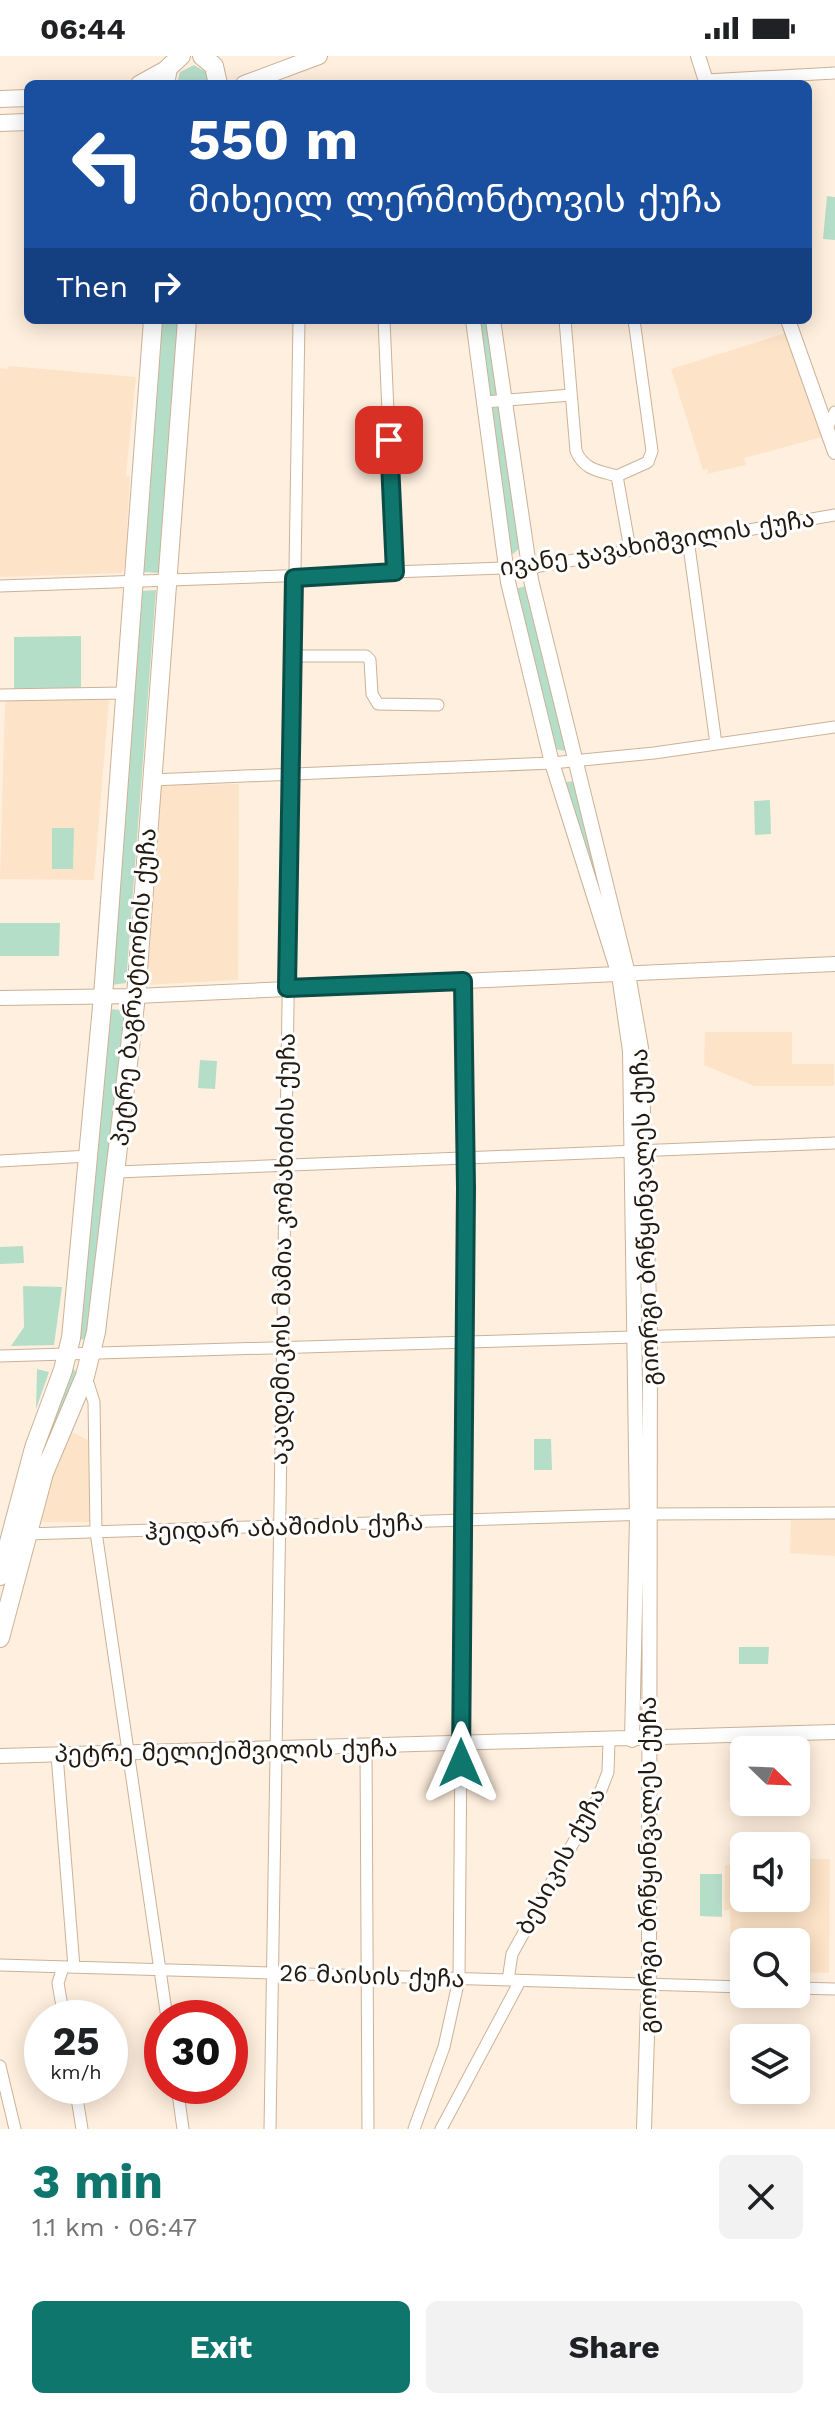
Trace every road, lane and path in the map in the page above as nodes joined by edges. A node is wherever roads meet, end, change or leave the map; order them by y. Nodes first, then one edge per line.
1 (319, 56) edge
2 (698, 56) edge
3 (206, 57) edge
4 (174, 64) edge
5 (835, 73) edge
6 (146, 80) edge
7 (217, 80) edge
8 (255, 80) edge
9 (706, 80) edge
10 (735, 80) edge
11 (24, 98) edge
12 (0, 99) edge
13 (24, 122) edge
14 (0, 123) edge
15 (153, 324) edge
16 (187, 324) edge
17 (299, 324) edge
18 (384, 324) edge
19 (474, 324) edge
20 (494, 324) edge
21 (565, 324) edge
22 (635, 324) edge
23 (789, 324) edge
24 (571, 395) junction
25 (507, 401) junction
26 (484, 402) junction
27 (835, 412) edge
28 (827, 428) junction
29 (835, 452) edge
30 (617, 476) junction
31 (835, 515) edge
32 (688, 539) junction
33 (630, 549) junction
34 (528, 567) junction
35 (506, 569) junction
36 (395, 572) junction
37 (294, 578) junction
38 (132, 583) junction
39 (166, 583) junction
40 (0, 586) edge
41 (293, 656) junction
42 (124, 693) junction
43 (0, 695) edge
44 (438, 705) dead end
45 (835, 727) edge
46 (716, 744) junction
47 (576, 761) junction
48 (552, 763) junction
49 (291, 772) junction
50 (152, 780) junction
51 (835, 964) edge
52 (624, 974) junction
53 (463, 981) junction
54 (287, 988) junction
55 (103, 996) junction
56 (136, 996) junction
57 (0, 998) edge
58 (835, 1143) edge
59 (638, 1150) junction
60 (89, 1156) junction
61 (466, 1158) junction
62 (0, 1161) edge
63 (285, 1165) junction
64 (117, 1172) junction
65 (835, 1331) edge
66 (643, 1335) junction
67 (465, 1340) junction
68 (282, 1347) junction
69 (91, 1354) junction
70 (0, 1356) edge
71 (68, 1356) junction
72 (85, 1376) junction
73 (835, 1513) edge
74 (643, 1515) junction
75 (461, 1522) junction
76 (279, 1527) junction
77 (96, 1532) junction
78 (12, 1536) edge
79 (0, 1576) edge
80 (0, 1638) edge
81 (835, 1732) edge
82 (649, 1739) junction
83 (632, 1740) junction
84 (609, 1741) junction
85 (462, 1745) junction
86 (366, 1747) junction
87 (275, 1749) junction
88 (126, 1753) junction
89 (57, 1755) junction
90 (0, 1756) edge
91 (0, 1965) edge
92 (69, 1967) junction
93 (160, 1970) junction
94 (271, 1973) junction
95 (369, 1976) junction
96 (459, 1979) junction
97 (514, 1980) junction
98 (648, 1984) junction
99 (730, 1987) edge
100 (810, 1988) edge
101 (835, 1989) edge
102 (61, 2000) edge
103 (164, 2000) edge
104 (0, 2066) edge
105 (78, 2104) edge
106 (180, 2104) edge
107 (15, 2129) edge
108 (82, 2129) edge
109 (183, 2129) edge
110 (270, 2129) edge
111 (368, 2129) edge
112 (414, 2129) edge
113 (441, 2129) edge
114 (644, 2129) edge

1 - 8 main road
2 - 9 street
3 - 7 main road
4 - 6 main road
5 - 10 street
11 - 12 main road
13 - 14 main road
15 - 38 main road, პეტრე ბაგრატიონის ქუჩა
16 - 39 main road, პეტრე ბაგრატიონის ქუჩა
17 - 37 street, აკადემიკოს მამია კომახიძის ქუჩა
18 - 36 street
19 - 26 street, გიორგი ბრწყინვალეს ქუჩა
20 - 25 street, გიორგი ბრწყინვალეს ქუჩა
21 - 24 street
22 - 30 street
23 - 28 street
24 - 25 street
24 - 30 street
25 - 26 street
25 - 34 street, გიორგი ბრწყინვალეს ქუჩა
26 - 35 street, გიორგი ბრწყინვალეს ქუჩა
27 - 28 street
28 - 29 street
30 - 33 street
31 - 32 street, ივანე ჯავახიშვილის ქუჩა
32 - 33 street, ივანე ჯავახიშვილის ქუჩა
32 - 46 street
33 - 34 street, ივანე ჯავახიშვილის ქუჩა
34 - 35 street, ივანე ჯავახიშვილის ქუჩა
34 - 47 street, გიორგი ბრწყინვალეს ქუჩა
35 - 36 street, ივანე ჯავახიშვილის ქუჩა
35 - 48 street, გიორგი ბრწყინვალეს ქუჩა
36 - 37 street, ივანე ჯავახიშვილის ქუჩა
37 - 39 street, ივანე ჯავახიშვილის ქუჩა
37 - 41 street, აკადემიკოს მამია კომახიძის ქუჩა
38 - 39 street, ივანე ჯავახიშვილის ქუჩა
38 - 40 street, ივანე ჯავახიშვილის ქუჩა
38 - 42 main road, პეტრე ბაგრატიონის ქუჩა
39 - 50 main road, პეტრე ბაგრატიონის ქუჩა
41 - 44 street
41 - 49 street, აკადემიკოს მამია კომახიძის ქუჩა
42 - 43 street
42 - 55 main road, პეტრე ბაგრატიონის ქუჩა
45 - 46 street
46 - 47 street
47 - 48 street
47 - 52 street, გიორგი ბრწყინვალეს ქუჩა
48 - 49 street
48 - 52 street, გიორგი ბრწყინვალეს ქუჩა
49 - 50 street
49 - 54 street, აკადემიკოს მამია კომახიძის ქუჩა
50 - 56 main road, პეტრე ბაგრატიონის ქუჩა
51 - 52 street
52 - 53 street
52 - 59 street, გიორგი ბრწყინვალეს ქუჩა
53 - 54 street
53 - 61 street
54 - 56 street
54 - 63 street, აკადემიკოს მამია კომახიძის ქუჩა
55 - 56 street
55 - 57 street
55 - 60 main road, პეტრე ბაგრატიონის ქუჩა
56 - 64 main road, პეტრე ბაგრატიონის ქუჩა
58 - 59 street
59 - 61 street
59 - 66 street, გიორგი ბრწყინვალეს ქუჩა
60 - 62 street
60 - 71 main road, პეტრე ბაგრატიონის ქუჩა
61 - 63 street
61 - 67 street
63 - 64 street
63 - 68 street, აკადემიკოს მამია კომახიძის ქუჩა
64 - 69 main road, პეტრე ბაგრატიონის ქუჩა
65 - 66 street
66 - 67 street
66 - 74 street, გიორგი ბრწყინვალეს ქუჩა
67 - 68 street
67 - 75 street
68 - 69 street
68 - 76 street, აკადემიკოს მამია კომახიძის ქუჩა
69 - 71 street
69 - 72 main road, პეტრე ბაგრატიონის ქუჩა
70 - 71 street
71 - 78 main road, პეტრე ბაგრატიონის ქუჩა
72 - 77 street
72 - 78 main road, პეტრე ბაგრატიონის ქუჩა
73 - 74 street, ჰეიდარ აბაშიძის ქუჩა
74 - 75 street, ჰეიდარ აბაშიძის ქუჩა
74 - 82 street, გიორგი ბრწყინვალეს ქუჩა
74 - 83 street, გიორგი ბრწყინვალეს ქუჩა
75 - 76 street, ჰეიდარ აბაშიძის ქუჩა
75 - 85 street
76 - 77 street, ჰეიდარ აბაშიძის ქუჩა
76 - 87 street, აკადემიკოს მამია კომახიძის ქუჩა
77 - 78 street, ჰეიდარ აბაშიძის ქუჩა
77 - 88 street
78 - 79 main road, პეტრე ბაგრატიონის ქუჩა
78 - 80 main road, პეტრე ბაგრატიონის ქუჩა
81 - 82 street, პეტრე მელიქიშვილის ქუჩა
82 - 83 street, პეტრე მელიქიშვილის ქუჩა
82 - 98 street, გიორგი ბრწყინვალეს ქუჩა
83 - 84 street, პეტრე მელიქიშვილის ქუჩა
84 - 85 street, პეტრე მელიქიშვილის ქუჩა
84 - 97 street, ბესიკის ქუჩა
85 - 86 street, პეტრე მელიქიშვილის ქუჩა
85 - 96 street
86 - 87 street, პეტრე მელიქიშვილის ქუჩა
86 - 95 street
87 - 88 street, პეტრე მელიქიშვილის ქუჩა
87 - 94 street, აკადემიკოს მამია კომახიძის ქუჩა
88 - 89 street, პეტრე მელიქიშვილის ქუჩა
88 - 93 street
89 - 90 street, პეტრე მელიქიშვილის ქუჩა
89 - 92 street
91 - 92 street, 26 მაისის ქუჩა
92 - 93 street, 26 მაისის ქუჩა
92 - 102 street
93 - 94 street, 26 მაისის ქუჩა
93 - 103 street
94 - 95 street, 26 მაისის ქუჩა
94 - 110 street, აკადემიკოს მამია კომახიძის ქუჩა
95 - 96 street, 26 მაისის ქუჩა
95 - 111 street
96 - 97 street, 26 მაისის ქუჩა
96 - 112 street
97 - 98 street, 26 მაისის ქუჩა
97 - 113 street, ბესიკის ქუჩა
98 - 99 street, 26 მაისის ქუჩა
98 - 114 street, გიორგი ბრწყინვალეს ქუჩა
100 - 101 street
104 - 107 street
105 - 108 street
106 - 109 street

